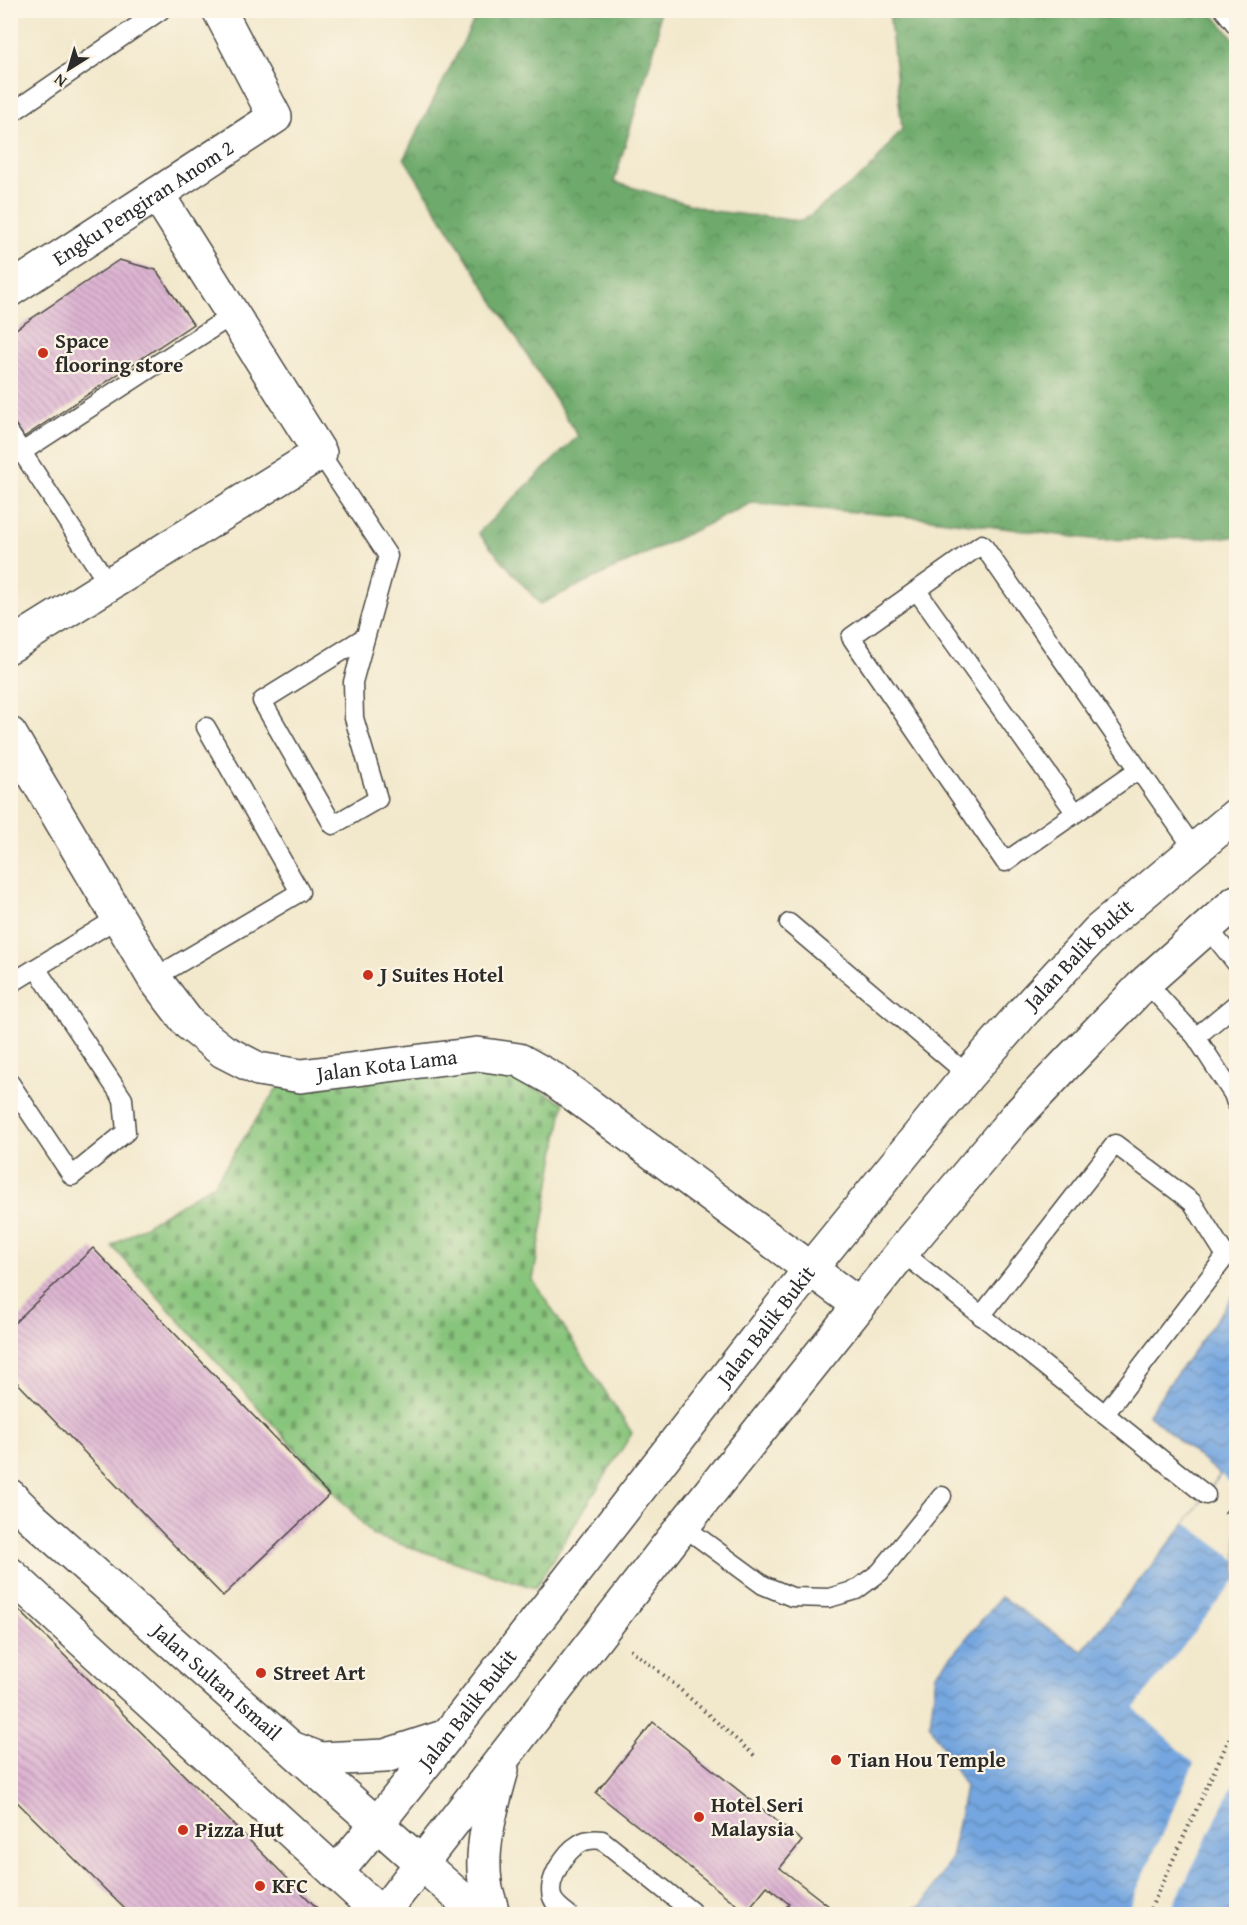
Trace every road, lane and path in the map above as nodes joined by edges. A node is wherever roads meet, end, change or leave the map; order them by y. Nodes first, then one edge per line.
1 (161, 10) edge
2 (219, 10) edge
3 (1224, 10) edge
4 (1236, 25) edge
5 (10, 114) edge
6 (157, 194) junction
7 (10, 290) edge
8 (234, 314) junction
9 (10, 434) edge
10 (22, 452) junction
11 (320, 453) junction
12 (109, 585) junction
13 (916, 591) junction
14 (365, 637) junction
15 (10, 646) edge
16 (206, 727) dead end
17 (10, 734) edge
18 (1139, 769) junction
19 (1075, 812) junction
20 (1236, 814) edge
21 (1194, 849) junction
22 (1236, 902) edge
23 (119, 917) junction
24 (789, 923) dead end
25 (1207, 927) junction
26 (1236, 963) edge
27 (36, 968) junction
28 (154, 978) junction
29 (1146, 982) junction
30 (10, 984) edge
31 (1236, 1004) edge
32 (1196, 1037) junction
33 (968, 1076) junction
34 (10, 1083) edge
35 (1236, 1103) edge
36 (902, 1252) junction
37 (811, 1269) junction
38 (859, 1305) junction
39 (981, 1316) junction
40 (1105, 1414) junction
41 (1206, 1495) dead end
42 (10, 1496) edge
43 (942, 1496) dead end
44 (683, 1526) junction
45 (10, 1574) edge
46 (604, 1628) junction
47 (1236, 1724) edge
48 (447, 1736) junction
49 (290, 1747) junction
50 (506, 1757) junction
51 (756, 1757) dead end
52 (377, 1824) junction
53 (422, 1864) junction
54 (336, 1873) junction
55 (382, 1914) edge
56 (479, 1914) edge
57 (493, 1914) edge
58 (568, 1914) edge
59 (693, 1914) edge
60 (1148, 1914) edge

1 - 5 lane
2 - 6 main road, Engku Pengiran Anom 2
3 - 4 lane
6 - 7 main road, Engku Pengiran Anom 2
6 - 8 main road
8 - 10 lane
8 - 11 main road
9 - 10 lane
10 - 12 lane
11 - 12 main road
11 - 14 lane
12 - 15 main road
13 - 18 lane
13 - 19 lane
13 - 19 lane
14 - 14 lane
16 - 28 lane
17 - 23 main road, Jalan Kota Lama
18 - 19 lane
18 - 21 lane
20 - 21 main road, Jalan Balik Bukit
21 - 33 main road, Jalan Balik Bukit
22 - 25 main road
23 - 27 lane
23 - 28 main road, Jalan Kota Lama
24 - 33 lane
25 - 26 lane
25 - 29 main road
27 - 30 lane
27 - 34 lane
28 - 37 main road, Jalan Kota Lama
29 - 32 lane
29 - 36 main road
31 - 32 lane
32 - 35 lane
33 - 37 main road, Jalan Balik Bukit
36 - 38 main road
36 - 39 lane
37 - 38 main road, Jalan Kota Lama
37 - 48 main road, Jalan Balik Bukit
38 - 44 main road
39 - 40 lane
39 - 40 lane
40 - 41 lane
42 - 49 main road, Jalan Sultan Ismail
43 - 44 lane
44 - 46 main road
45 - 54 main road
46 - 50 main road
46 - 51 path
47 - 60 path
48 - 49 main road
48 - 52 main road, Jalan Balik Bukit
49 - 52 main road, Jalan Sultan Ismail
50 - 53 main road
50 - 57 main road
52 - 53 main road, Jalan Sultan Ismail
52 - 54 main road, Jalan Balik Bukit
53 - 55 main road
53 - 56 main road, Jalan Sultan Ismail
54 - 55 main road
58 - 59 lane

